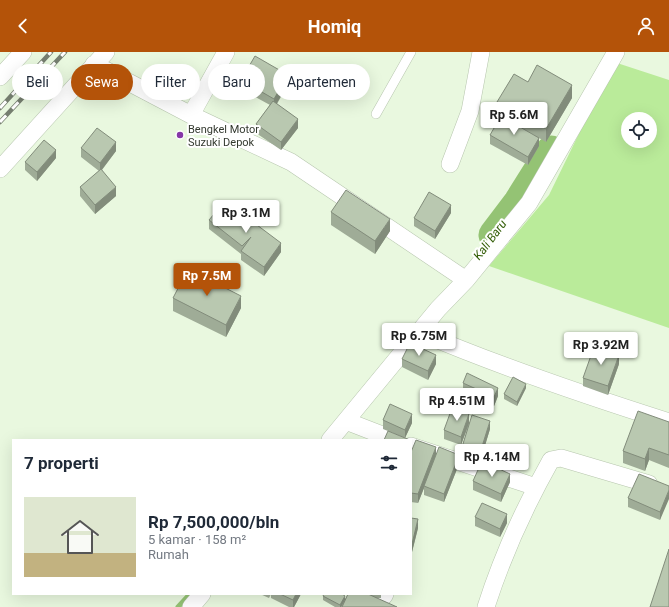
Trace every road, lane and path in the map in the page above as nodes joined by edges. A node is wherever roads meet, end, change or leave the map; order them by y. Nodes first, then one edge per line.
1 (23, 52) edge
2 (106, 52) edge
3 (226, 52) edge
4 (411, 52) edge
5 (480, 52) edge
6 (616, 52) edge
7 (94, 64) edge
8 (0, 77) edge
9 (133, 85) edge
10 (71, 90) edge
11 (376, 114) dead end
12 (191, 115) junction
13 (450, 164) dead end
14 (0, 169) edge
15 (466, 280) junction
16 (419, 332) junction
17 (346, 421) junction
18 (669, 422) edge
19 (331, 439) edge
20 (392, 439) edge
21 (412, 450) edge
22 (649, 484) edge
23 (536, 488) junction
24 (201, 595) edge
25 (191, 607) edge
26 (486, 607) edge

1 - 8 street
2 - 7 street
3 - 12 street
4 - 11 lane
5 - 13 street
6 - 15 street
9 - 12 street
10 - 14 street
12 - 15 street
15 - 16 street
16 - 17 street
16 - 18 street
17 - 19 street
17 - 20 street
21 - 23 street
22 - 23 street
23 - 26 street
24 - 25 street

